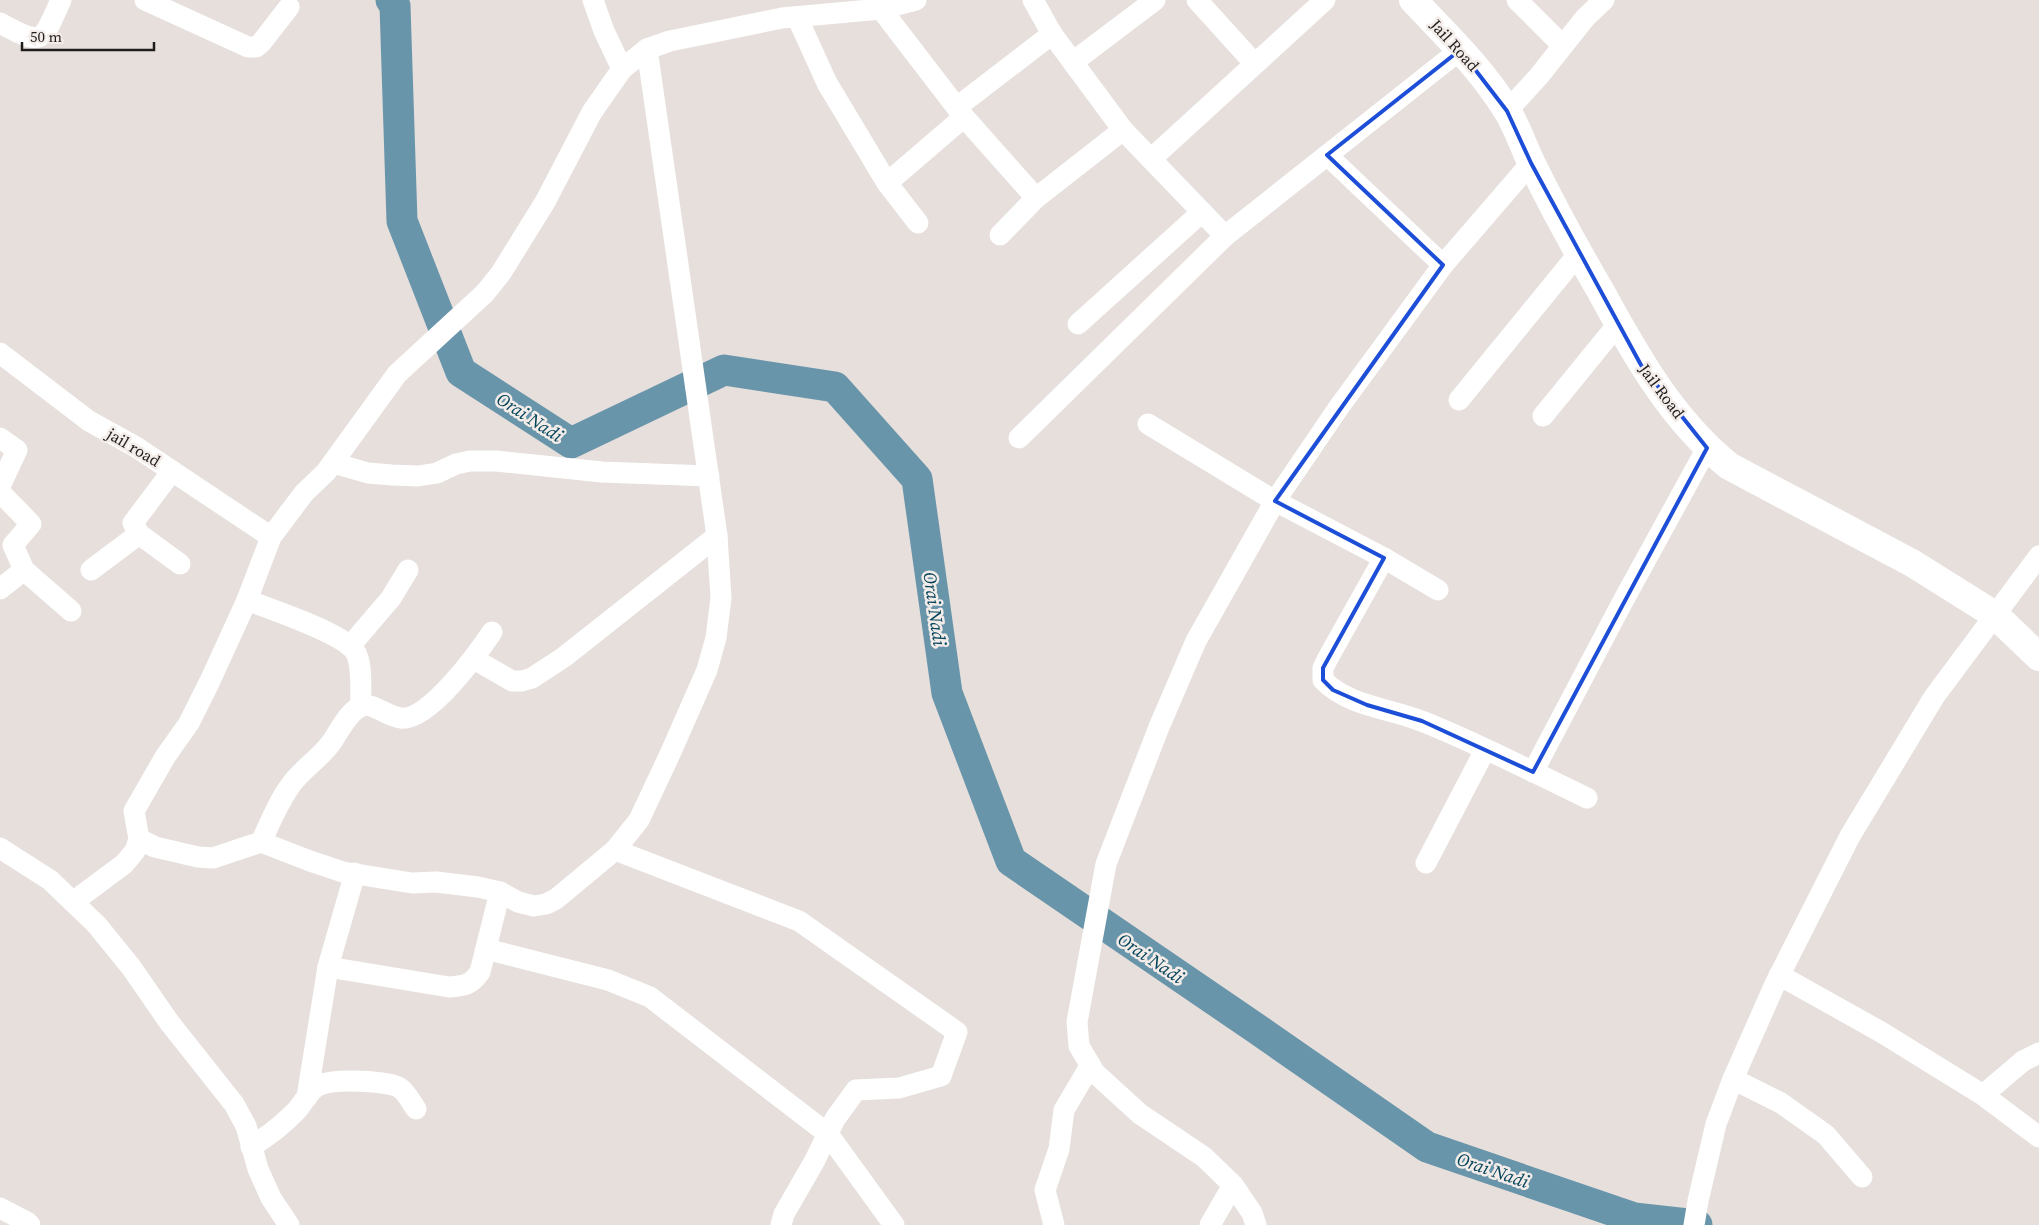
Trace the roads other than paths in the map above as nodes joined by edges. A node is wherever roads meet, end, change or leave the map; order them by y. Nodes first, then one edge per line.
1 (61, 0) edge
2 (145, 0) edge
3 (593, 0) edge
4 (916, 0) edge
5 (1032, 0) edge
6 (1155, 0) edge
7 (1197, 0) edge
8 (1324, 0) edge
9 (1413, 0) edge
10 (1517, 0) edge
11 (1604, 0) edge
12 (289, 8) dead end
13 (881, 8) junction
14 (797, 17) junction
15 (0, 23) edge
16 (1052, 34) junction
17 (1562, 45) junction
18 (647, 49) junction
19 (1460, 50) junction
20 (1073, 62) junction
21 (1254, 63) junction
22 (622, 69) junction
23 (1507, 111) junction
24 (961, 112) junction
25 (1123, 130) junction
26 (1327, 155) junction
27 (1151, 159) junction
28 (1531, 163) junction
29 (887, 183) junction
30 (1036, 198) junction
31 (1202, 212) junction
32 (918, 223) dead end
33 (1000, 235) dead end
34 (1225, 236) junction
35 (1579, 254) junction
36 (1443, 265) junction
37 (1078, 324) dead end
38 (1618, 324) junction
39 (0, 353) edge
40 (1458, 400) dead end
41 (1542, 416) dead end
42 (1148, 424) dead end
43 (0, 438) edge
44 (1020, 438) dead end
45 (1707, 448) junction
46 (333, 463) junction
47 (172, 471) junction
48 (709, 476) junction
49 (0, 486) edge
50 (0, 492) edge
51 (1275, 501) junction
52 (139, 534) junction
53 (718, 536) junction
54 (271, 537) junction
55 (2039, 556) edge
56 (1384, 558) junction
57 (180, 564) dead end
58 (24, 570) junction
59 (91, 570) dead end
60 (408, 570) dead end
61 (0, 589) edge
62 (1438, 590) dead end
63 (246, 600) junction
64 (71, 611) dead end
65 (1995, 615) junction
66 (492, 632) dead end
67 (351, 646) junction
68 (2039, 657) edge
69 (474, 660) junction
70 (361, 706) junction
71 (1485, 750) junction
72 (1533, 772) junction
73 (1587, 798) dead end
74 (138, 839) junction
75 (261, 842) junction
76 (0, 848) edge
77 (615, 850) junction
78 (1426, 863) dead end
79 (354, 874) junction
80 (500, 892) junction
81 (73, 902) junction
82 (486, 949) junction
83 (328, 967) junction
84 (1779, 975) junction
85 (2039, 1052) edge
86 (1090, 1066) junction
87 (1733, 1079) junction
88 (1983, 1095) junction
89 (307, 1097) junction
90 (416, 1109) dead end
91 (828, 1134) junction
92 (2039, 1137) edge
93 (252, 1147) junction
94 (1862, 1177) dead end
95 (1233, 1184) junction
96 (0, 1208) edge
97 (30, 1225) edge
98 (289, 1225) edge
99 (781, 1225) edge
100 (894, 1225) edge
101 (1054, 1225) edge
102 (1210, 1225) edge
103 (1256, 1225) edge
104 (1694, 1225) edge

1 - 15 street
2 - 12 street
3 - 22 street
4 - 13 street
5 - 16 street
6 - 20 street
7 - 21 street
8 - 21 street
9 - 19 street, Jail Road
10 - 17 street
11 - 17 street
13 - 14 street
13 - 24 street
14 - 18 street
14 - 29 street
16 - 20 street
16 - 24 street
17 - 23 street
18 - 22 street
18 - 48 street
19 - 23 street, Jail Road
19 - 26 street
20 - 25 street
21 - 27 street
22 - 46 street
23 - 28 street, Jail Road
24 - 29 street
24 - 30 street
25 - 27 street
25 - 30 street
26 - 34 street
26 - 36 street
27 - 31 street
28 - 35 street, Jail Road
28 - 36 street
29 - 32 street
30 - 33 street
31 - 34 street
31 - 37 street
34 - 44 street
35 - 38 street, Jail Road
35 - 40 street
36 - 51 street
38 - 41 street
38 - 45 street, Jail Road
39 - 47 street, jail road
42 - 51 street
43 - 49 street
45 - 65 street, Jail Road
45 - 72 street
46 - 48 street
46 - 54 street
47 - 52 street
47 - 54 street, jail road
48 - 53 street
50 - 58 street
51 - 56 street
51 - 86 street
52 - 57 street
52 - 59 street
53 - 69 street
53 - 77 street
54 - 63 street
55 - 65 street
56 - 62 street
56 - 71 street
58 - 61 street
58 - 64 street
60 - 67 street
63 - 67 street
63 - 74 street
65 - 68 street, Jail Road
65 - 84 street
66 - 69 street
67 - 70 street
69 - 70 street
70 - 75 street
71 - 72 street
71 - 78 street
72 - 73 street
74 - 75 street
74 - 81 street
75 - 79 street
76 - 81 street
77 - 80 street
77 - 91 street
79 - 80 street
79 - 83 street
80 - 82 street
81 - 93 street
82 - 83 street
82 - 91 street
83 - 89 street
84 - 87 street
84 - 88 street
85 - 88 street
86 - 95 street
86 - 101 street
87 - 94 street
87 - 104 street
88 - 92 street
89 - 90 street
89 - 93 street
91 - 99 street
91 - 100 street
93 - 98 street
95 - 102 street
95 - 103 street
96 - 97 street

